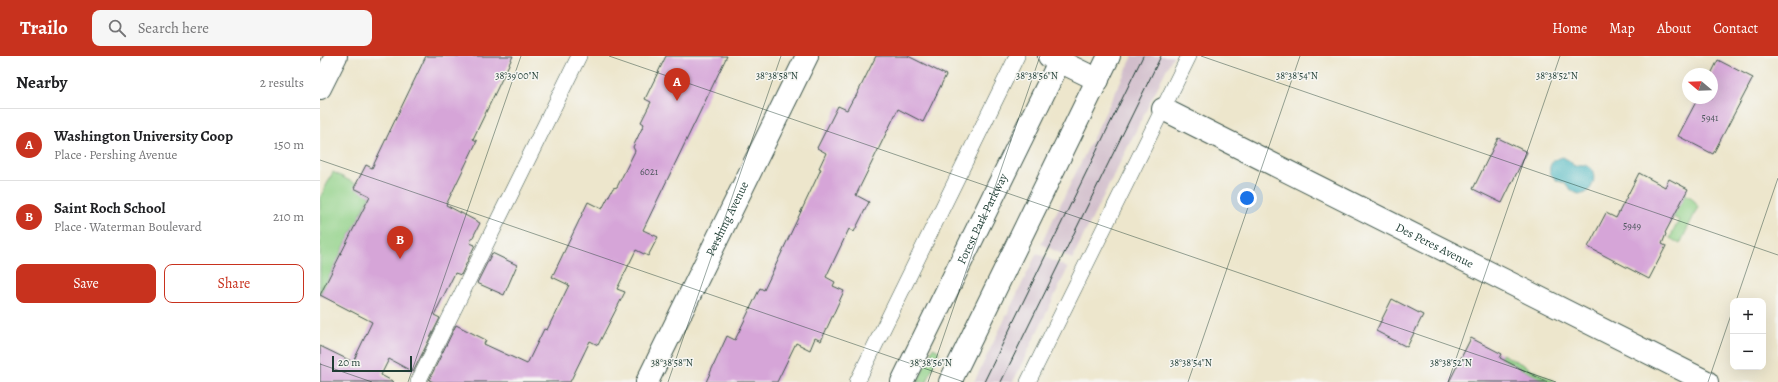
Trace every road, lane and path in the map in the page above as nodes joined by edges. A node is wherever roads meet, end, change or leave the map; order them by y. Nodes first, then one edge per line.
1 (336, 56) edge
2 (579, 56) edge
3 (807, 56) edge
4 (1017, 56) edge
5 (1109, 56) edge
6 (1189, 56) edge
7 (1057, 58) edge
8 (1098, 80) junction
9 (320, 88) edge
10 (1162, 109) junction
11 (418, 382) edge
12 (647, 382) edge
13 (857, 382) edge
14 (902, 382) edge
15 (950, 382) edge
16 (1028, 382) edge
17 (1707, 382) edge

1 - 9 street
2 - 11 lane
3 - 12 street, Pershing Avenue
4 - 13 lane
5 - 8 street
6 - 10 lane
7 - 8 street
7 - 14 street, Forest Park Parkway
8 - 15 street
10 - 16 lane
10 - 17 street, Des Peres Avenue

